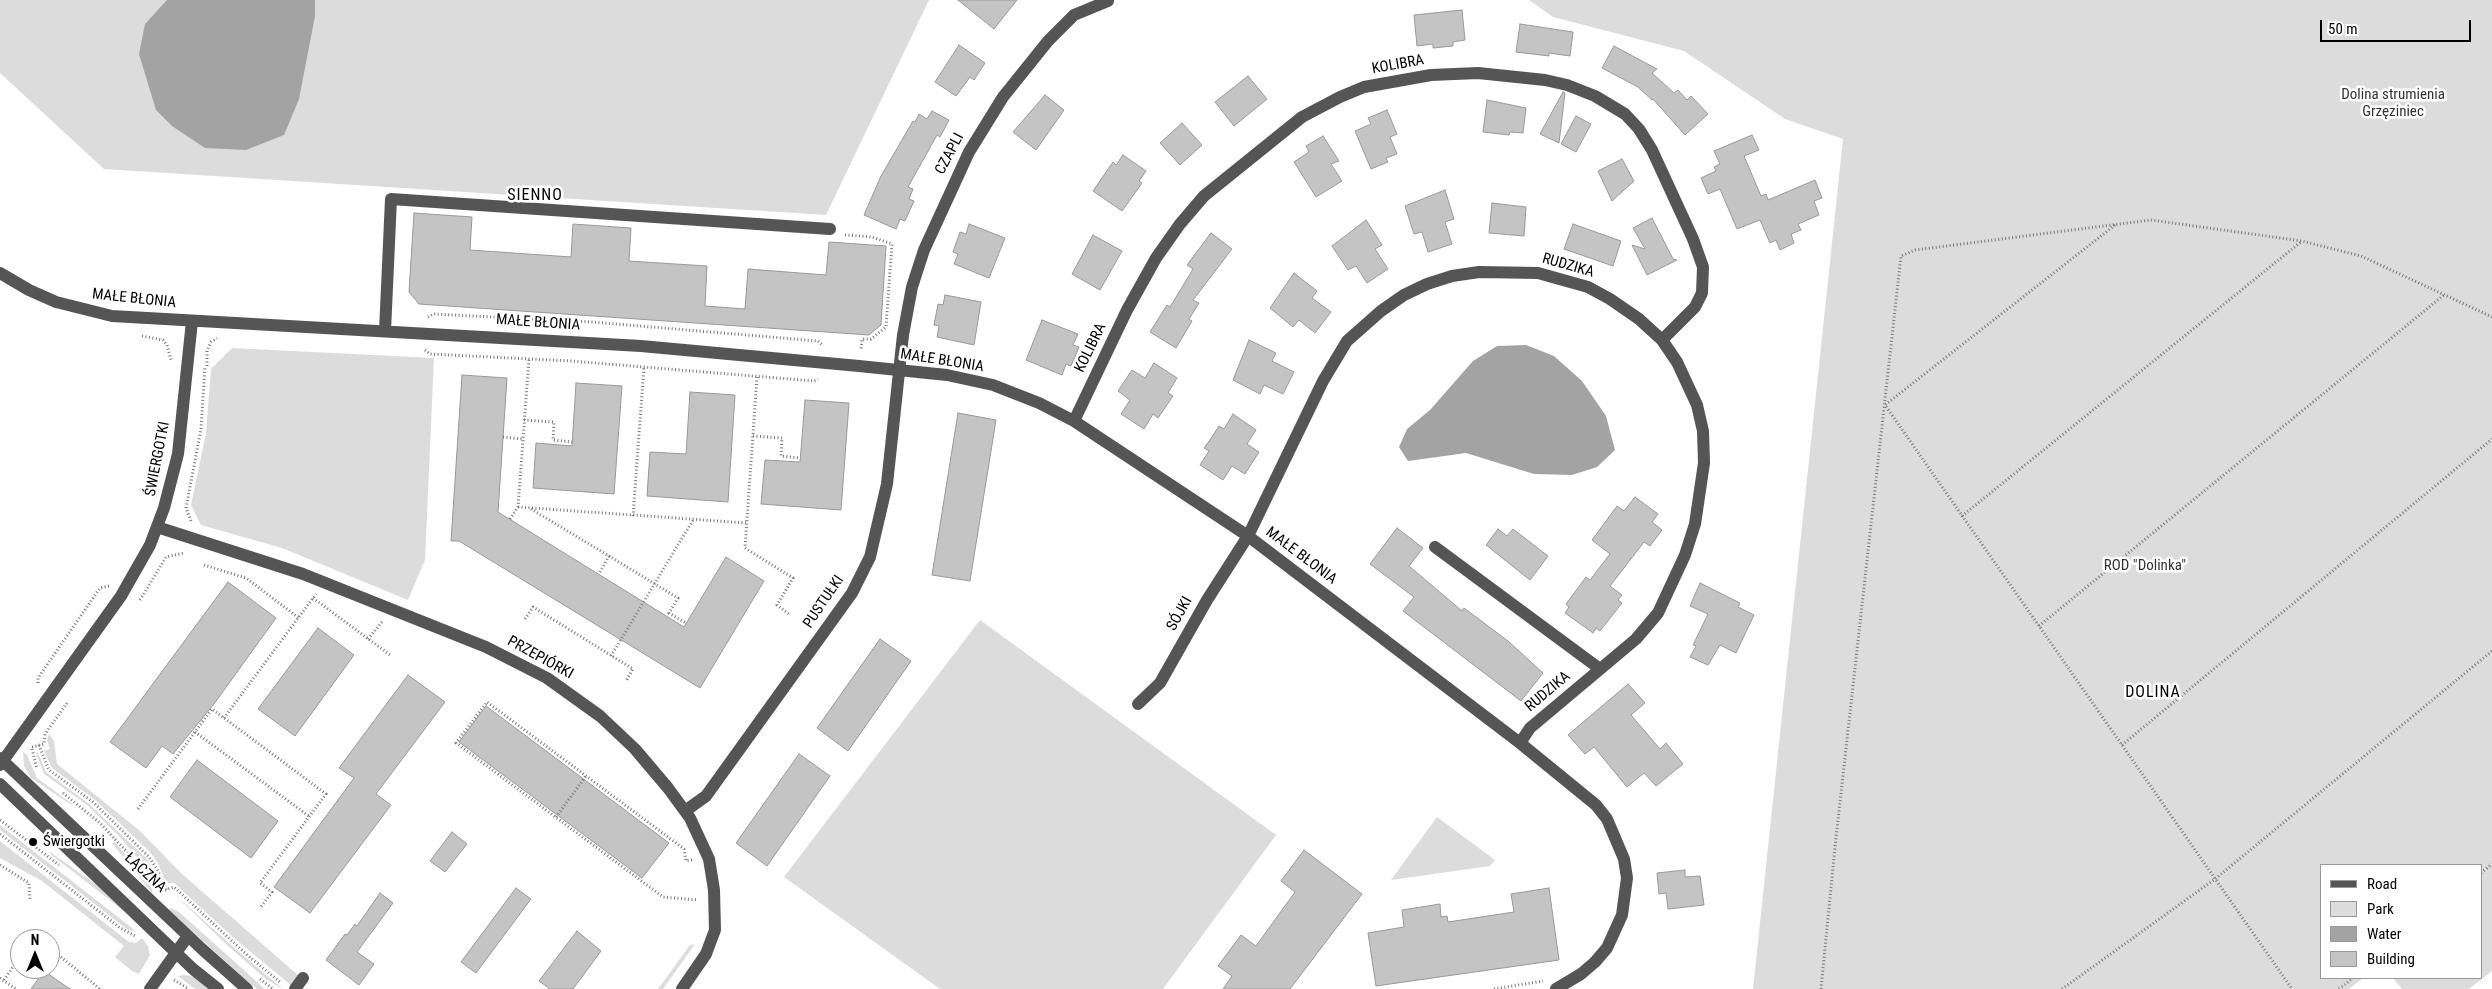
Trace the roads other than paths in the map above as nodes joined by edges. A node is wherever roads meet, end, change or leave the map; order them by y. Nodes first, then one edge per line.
1 (1108, 2) dead end
2 (830, 229) road end
3 (0, 273) edge
4 (192, 321) junction
5 (385, 331) junction
6 (1662, 340) junction
7 (899, 370) junction
8 (1074, 421) junction
9 (157, 527) junction
10 (1248, 536) junction
11 (1435, 547) dead end
12 (1600, 669) junction
13 (1138, 704) dead end
14 (1520, 743) junction
15 (1, 761) edge
16 (0, 784) edge
17 (686, 811) junction
18 (188, 936) junction
19 (176, 952) junction
20 (303, 978) dead end
21 (1552, 984) edge
22 (150, 989) edge
23 (218, 989) edge
24 (247, 989) edge
25 (295, 989) edge
26 (682, 989) edge

1 - 7 street, CZAPLI
2 - 5 street
3 - 4 street, MAŁE BŁONIA
4 - 5 street, MAŁE BŁONIA
4 - 9 street, ŚWIERGOTKI
5 - 7 street, MAŁE BŁONIA
6 - 8 street, KOLIBRA
6 - 10 street, RUDZIKA
6 - 12 street, RUDZIKA
7 - 8 street, MAŁE BŁONIA
7 - 17 street, PUSTUŁKI
8 - 10 street, MAŁE BŁONIA
9 - 15 street, ŚWIERGOTKI
9 - 17 street, PRZEPIÓRKI
10 - 13 street, SÓJKI
10 - 14 street, MAŁE BŁONIA
11 - 12 street, RUDZIKA
12 - 14 street, RUDZIKA
14 - 21 street, MAŁE BŁONIA
15 - 18 street, ŁĄCZNA
16 - 19 street
17 - 26 street, PRZEPIÓRKI
18 - 19 street
18 - 24 street, ŁĄCZNA
19 - 22 street
19 - 23 street
20 - 25 street

